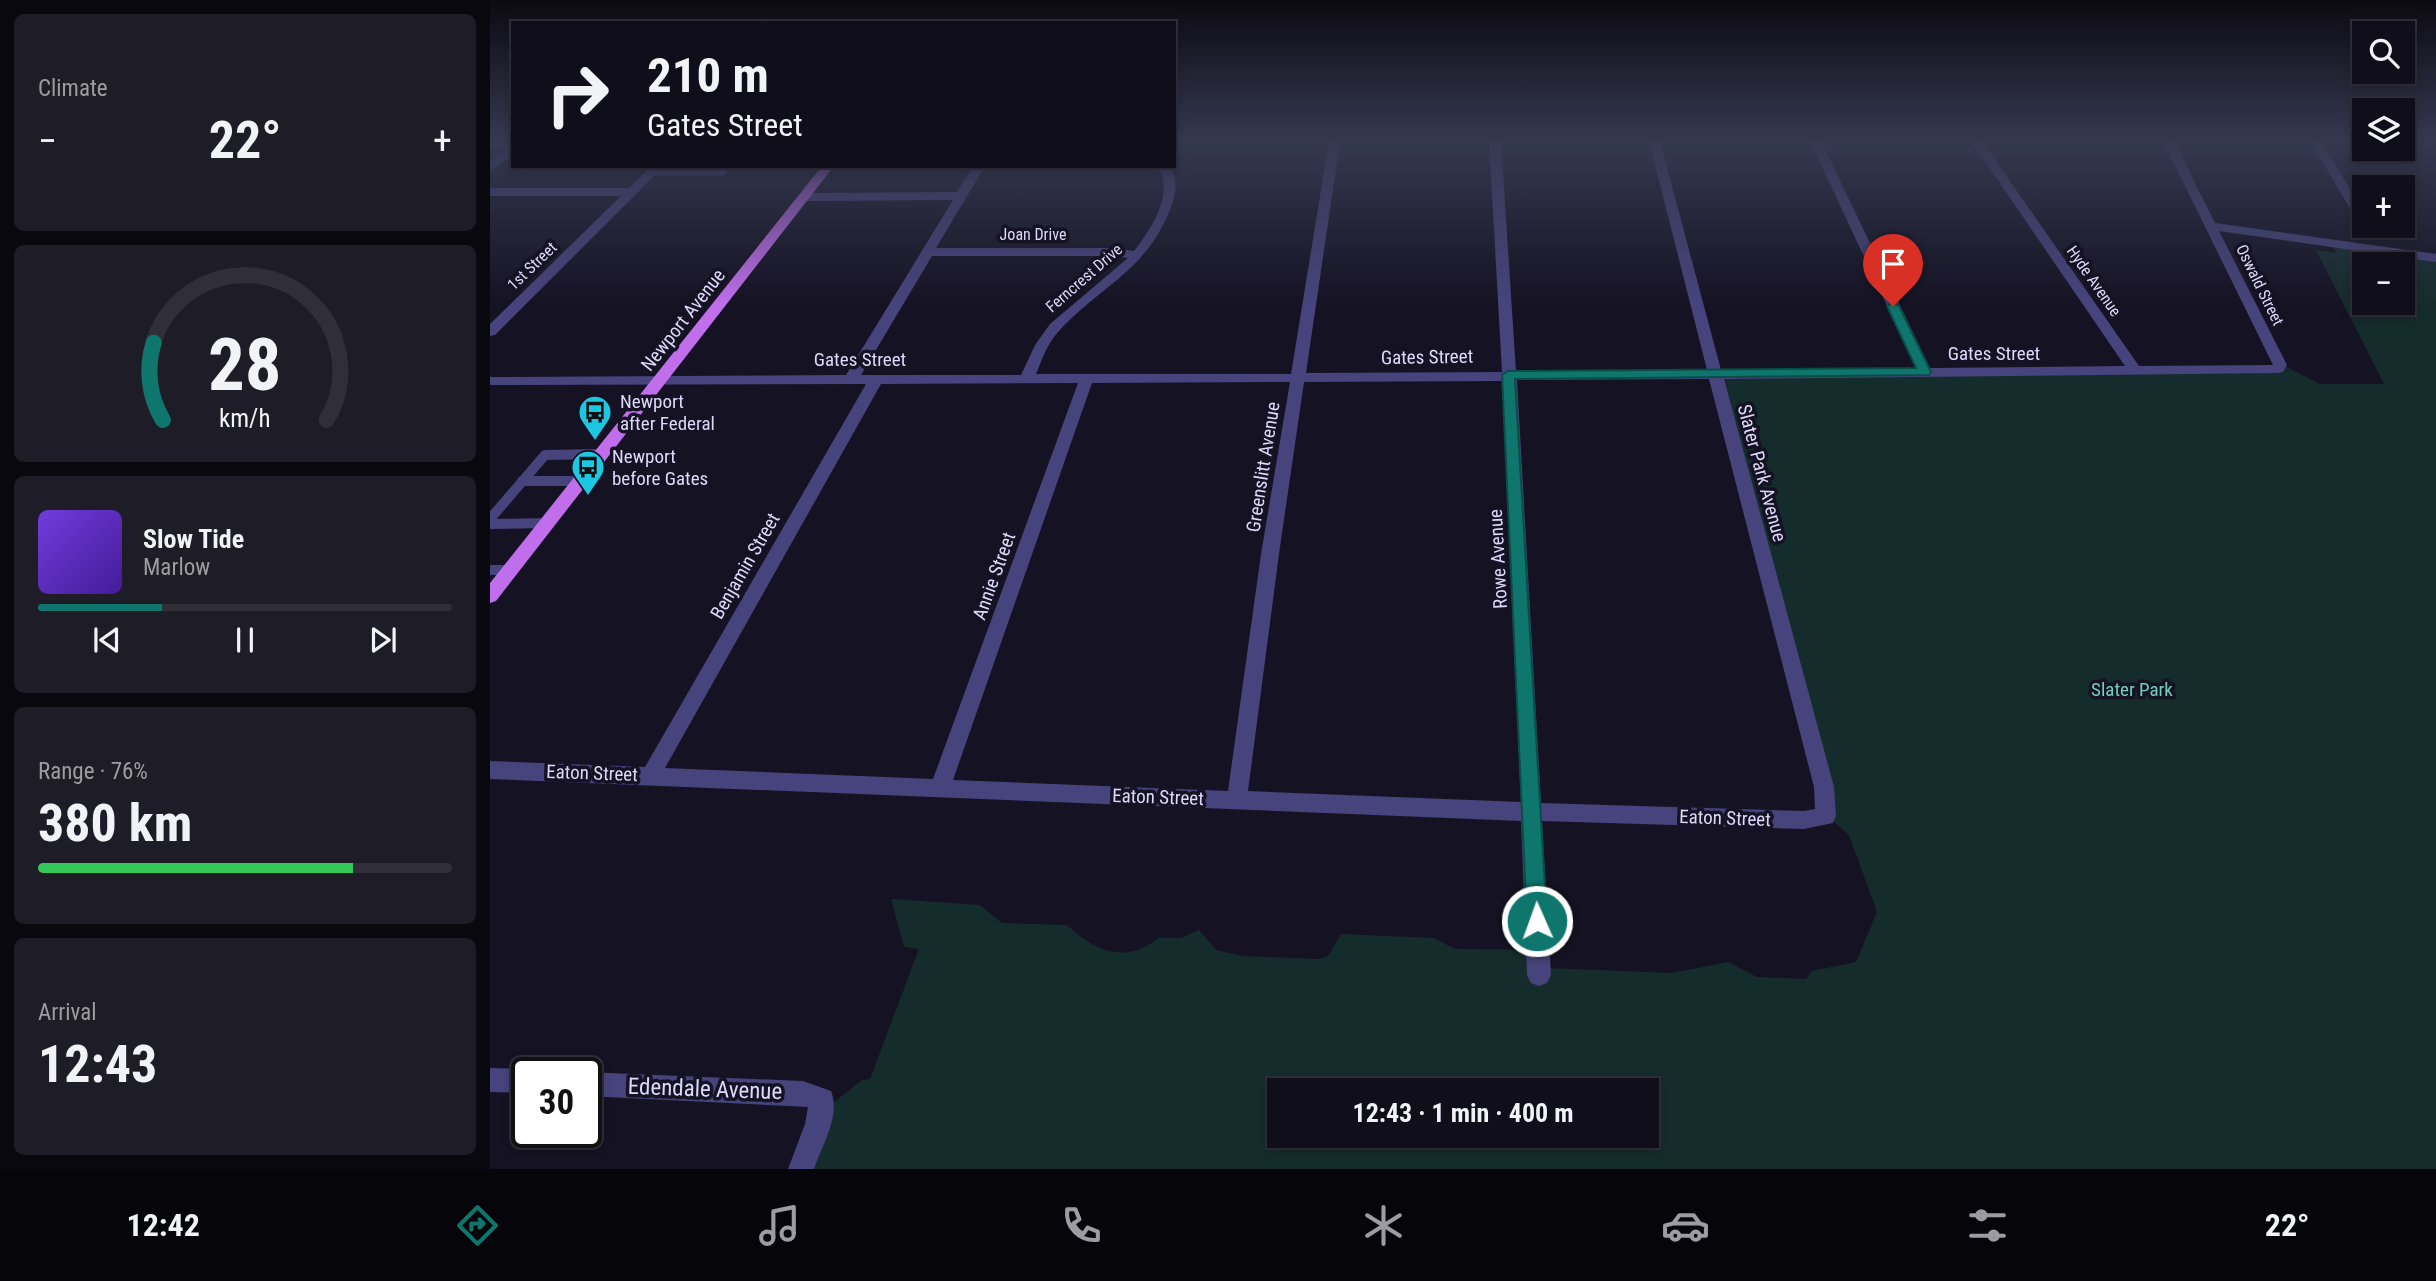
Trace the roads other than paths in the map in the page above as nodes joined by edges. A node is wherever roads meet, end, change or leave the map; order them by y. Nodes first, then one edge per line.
1 (628, 196) edge
2 (961, 196) joint
3 (1168, 196) edge
4 (1326, 196) edge
5 (1497, 196) edge
6 (1668, 196) edge
7 (1841, 196) edge
8 (2014, 196) edge
9 (2196, 196) edge
10 (803, 197) joint
11 (2212, 226) junction
12 (2374, 238) edge
13 (2382, 251) junction
14 (928, 252) junction
15 (1138, 255) junction
16 (2436, 258) edge
17 (490, 332) edge
18 (2278, 369) joint
19 (1925, 372) junction
20 (2136, 372) junction
21 (1714, 374) junction
22 (1508, 375) junction
23 (852, 378) junction
24 (877, 378) junction
25 (1027, 378) junction
26 (1087, 378) junction
27 (1298, 378) junction
28 (660, 380) junction
29 (490, 381) edge
30 (601, 454) junction
31 (522, 481) junction
32 (580, 481) junction
33 (490, 522) edge
34 (547, 523) junction
35 (490, 570) edge
36 (510, 570) junction
37 (490, 596) edge
38 (490, 769) edge
39 (652, 775) junction
40 (940, 787) junction
41 (1237, 800) junction
42 (1533, 812) junction
43 (1826, 816) joint
44 (1539, 975) dead end
45 (490, 1080) edge
46 (511, 1081) edge
47 (602, 1085) edge
48 (800, 1169) edge

1 - 17 street, 1st Street
2 - 10 street
2 - 14 street
3 - 15 street, Ferncrest Drive
4 - 27 street, Greenslitt Avenue
5 - 22 street, Rowe Avenue
6 - 21 street, Slater Park Avenue
7 - 19 street
8 - 20 street, Hyde Avenue
9 - 11 street, Oswald Street
10 - 28 main road, Newport Avenue
11 - 13 street
11 - 18 street, Oswald Street
12 - 13 street
13 - 16 street
14 - 15 street, Joan Drive
14 - 23 street
15 - 25 street, Ferncrest Drive
18 - 20 street, Gates Street
19 - 20 street, Gates Street
19 - 21 street, Gates Street
21 - 22 street, Gates Street
21 - 43 street, Slater Park Avenue
22 - 27 street, Gates Street
22 - 42 street, Rowe Avenue
23 - 24 street, Gates Street
23 - 28 street, Gates Street
24 - 25 street, Gates Street
24 - 39 street, Benjamin Street
25 - 26 street, Gates Street
26 - 27 street, Gates Street
26 - 40 street, Annie Street
27 - 41 street, Greenslitt Avenue
28 - 29 street, Gates Street
28 - 30 main road, Newport Avenue
30 - 31 lane
30 - 32 main road, Newport Avenue
31 - 32 lane
31 - 33 lane
32 - 34 main road, Newport Avenue
33 - 34 lane
34 - 36 main road, Newport Avenue
35 - 36 lane
36 - 37 main road, Newport Avenue
38 - 39 street, Eaton Street
39 - 40 street, Eaton Street
40 - 41 street, Eaton Street
41 - 42 street, Eaton Street
42 - 43 street, Eaton Street
42 - 44 street, Rowe Avenue
45 - 46 street
47 - 48 street, Edendale Avenue

